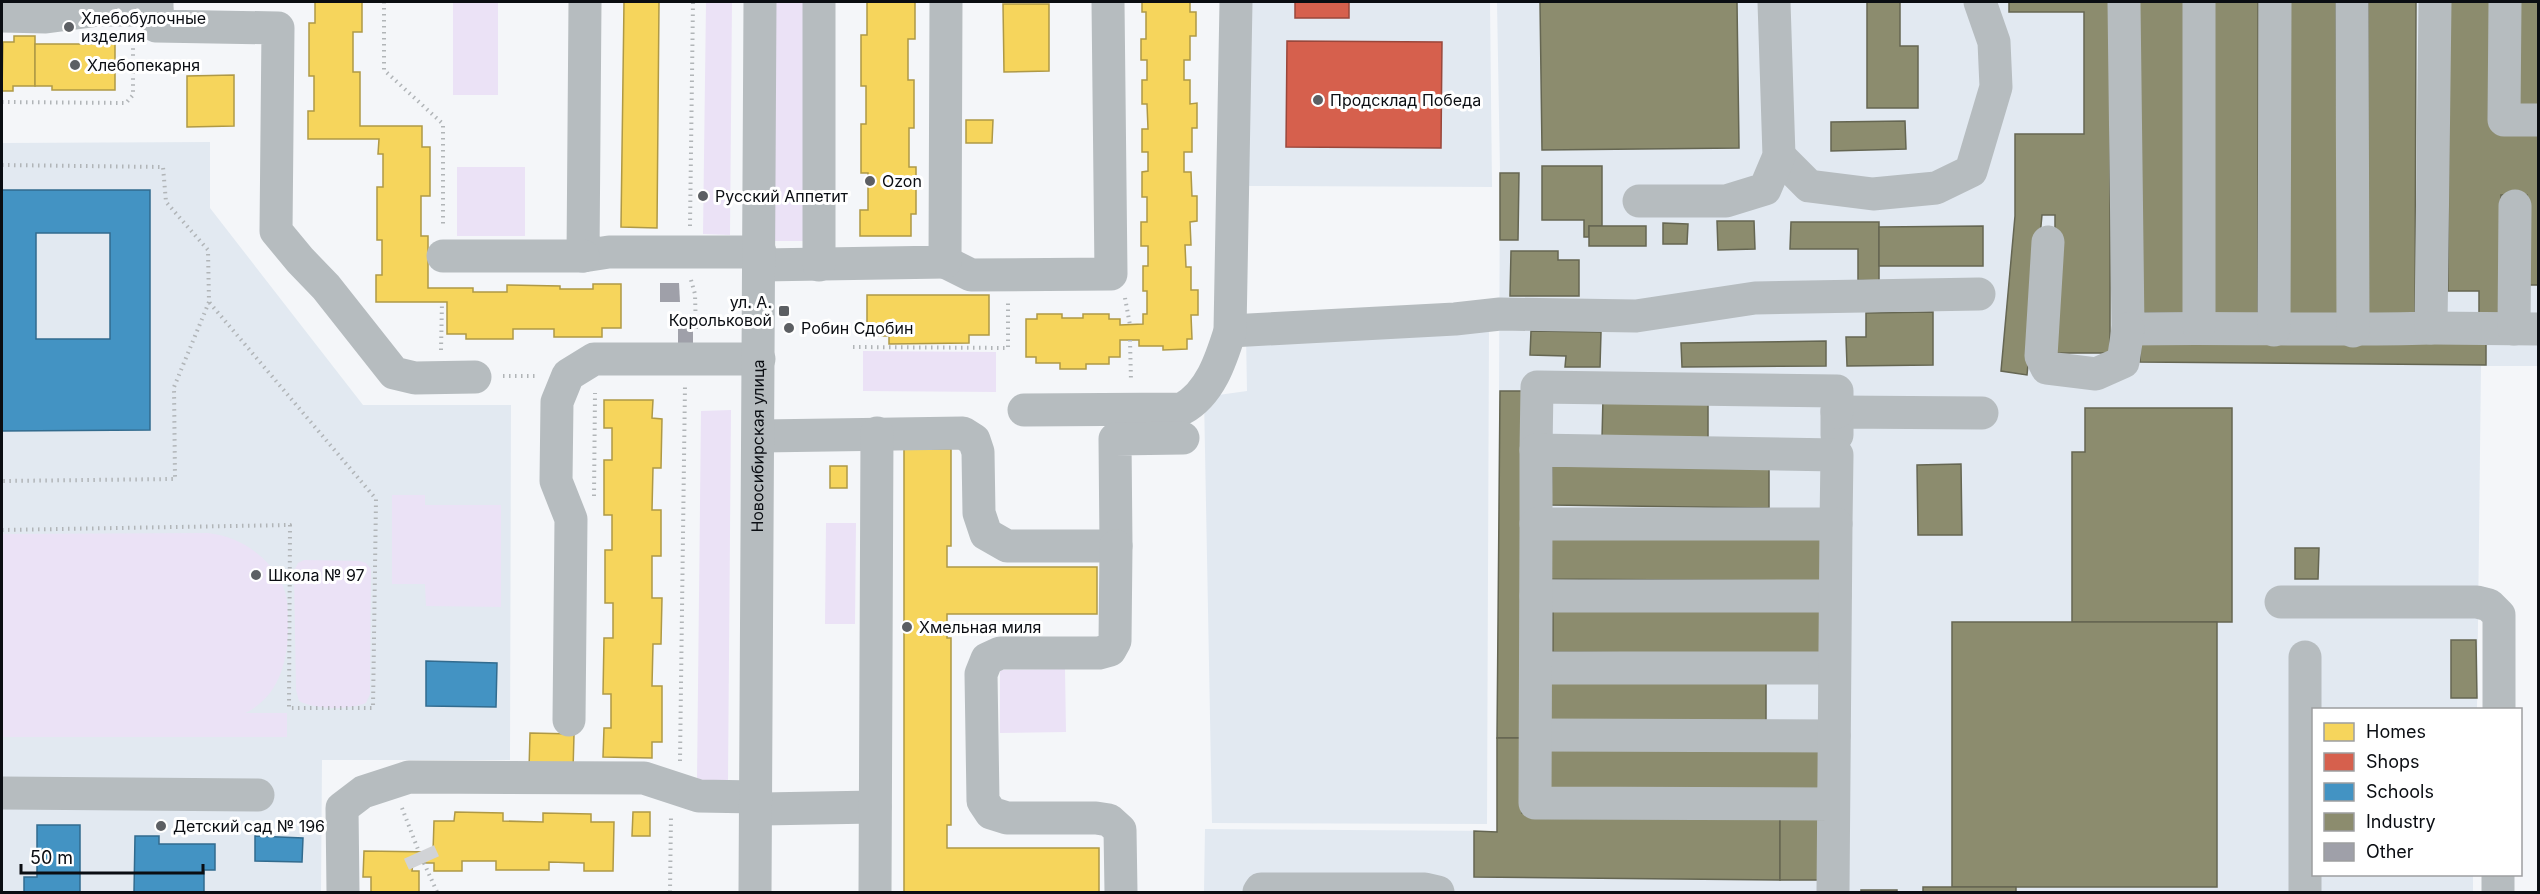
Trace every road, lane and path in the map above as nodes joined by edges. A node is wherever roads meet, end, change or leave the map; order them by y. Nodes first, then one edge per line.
1 (384, 2) edge
2 (585, 2) edge
3 (693, 2) edge
4 (760, 2) edge
5 (819, 2) edge
6 (946, 2) edge
7 (1108, 2) edge
8 (1236, 2) edge
9 (1774, 2) edge
10 (1980, 2) edge
11 (2124, 2) edge
12 (2199, 2) edge
13 (2275, 2) edge
14 (2352, 2) edge
15 (2435, 2) edge
16 (2505, 2) edge
17 (157, 6) edge
18 (2, 16) edge
19 (133, 34) dead end
20 (2, 102) edge
21 (2538, 120) edge
22 (1779, 156) junction
23 (2, 165) edge
24 (1639, 201) dead end
25 (2515, 206) dead end
26 (690, 231) dead end
27 (2048, 242) dead end
28 (442, 256) joint
29 (583, 256) junction
30 (760, 258) junction
31 (945, 262) junction
32 (819, 265) junction
33 (1124, 293) dead end
34 (1008, 294) dead end
35 (1979, 294) dead end
36 (209, 302) junction
37 (442, 302) dead end
38 (1130, 325) dead end
39 (2199, 327) junction
40 (2431, 328) junction
41 (2526, 328) edge
42 (2127, 329) junction
43 (2274, 330) junction
44 (1230, 331) junction
45 (2353, 331) junction
46 (1130, 340) dead end
47 (853, 347) dead end
48 (759, 359) junction
49 (475, 377) joint
50 (441, 378) junction
51 (582, 378) junction
52 (685, 382) dead end
53 (1024, 410) dead end
54 (1132, 410) junction
55 (1837, 412) junction
56 (1982, 413) dead end
57 (877, 433) junction
58 (759, 435) junction
59 (1183, 438) dead end
60 (1536, 450) junction
61 (1837, 455) junction
62 (2, 481) edge
63 (594, 499) dead end
64 (1536, 524) junction
65 (1836, 524) junction
66 (2, 530) edge
67 (1116, 546) junction
68 (1536, 596) junction
69 (1835, 596) junction
70 (2281, 602) dead end
71 (2305, 657) dead end
72 (1536, 668) junction
73 (1834, 668) junction
74 (2499, 708) edge
75 (569, 720) dead end
76 (1536, 735) junction
77 (1834, 736) junction
78 (392, 783) junction
79 (671, 787) junction
80 (2, 793) edge
81 (258, 795) dead end
82 (756, 803) junction
83 (1833, 804) junction
84 (875, 807) junction
85 (419, 852) tunnel mouth
86 (424, 864) tunnel mouth
87 (2498, 876) edge
88 (343, 892) edge
89 (437, 892) edge
90 (670, 892) edge
91 (755, 892) edge
92 (875, 892) edge
93 (1121, 892) edge
94 (1259, 892) edge
95 (1438, 892) edge
96 (1833, 892) edge
97 (2305, 892) edge
98 (2498, 892) edge

1 - 28 path
2 - 29 street
3 - 26 path
4 - 30 street, Новосибирская улица
5 - 32 street
6 - 31 street
7 - 31 street
8 - 44 street
9 - 22 street
10 - 22 street
11 - 42 street
12 - 39 street
13 - 43 street
14 - 45 street
15 - 40 street
16 - 21 street
17 - 18 street
17 - 50 street
19 - 20 path
22 - 24 street
23 - 36 path
25 - 41 street
27 - 42 street
28 - 29 street
29 - 30 street
30 - 32 street
30 - 48 street, Новосибирская улица
31 - 32 street
33 - 38 path
34 - 47 path
35 - 44 street
36 - 62 path
36 - 66 path
37 - 50 path
39 - 42 street
39 - 43 street
40 - 41 street
40 - 45 street
43 - 45 street
44 - 54 street
46 - 54 path
48 - 51 street
48 - 58 street, Новосибирская улица
49 - 50 street
49 - 51 path
51 - 63 path
51 - 75 street
52 - 79 path
53 - 54 street
55 - 56 street
55 - 60 street
55 - 61 street
57 - 58 street
57 - 67 street
57 - 84 street
58 - 82 street, Новосибирская улица
59 - 67 street
60 - 61 street
60 - 64 street
61 - 65 street
64 - 65 street
64 - 68 street
65 - 69 street
67 - 93 street
68 - 69 street
68 - 72 street
69 - 73 street
70 - 74 street
71 - 97 street
72 - 73 street
72 - 76 street
73 - 77 street
76 - 77 street
76 - 83 street
77 - 83 street
78 - 79 street
78 - 85 path
78 - 88 street
79 - 82 street
79 - 90 path
80 - 81 street
82 - 84 street
82 - 91 street, Новосибирская улица
83 - 96 street
84 - 92 street
86 - 89 path
87 - 98 street
94 - 95 street

